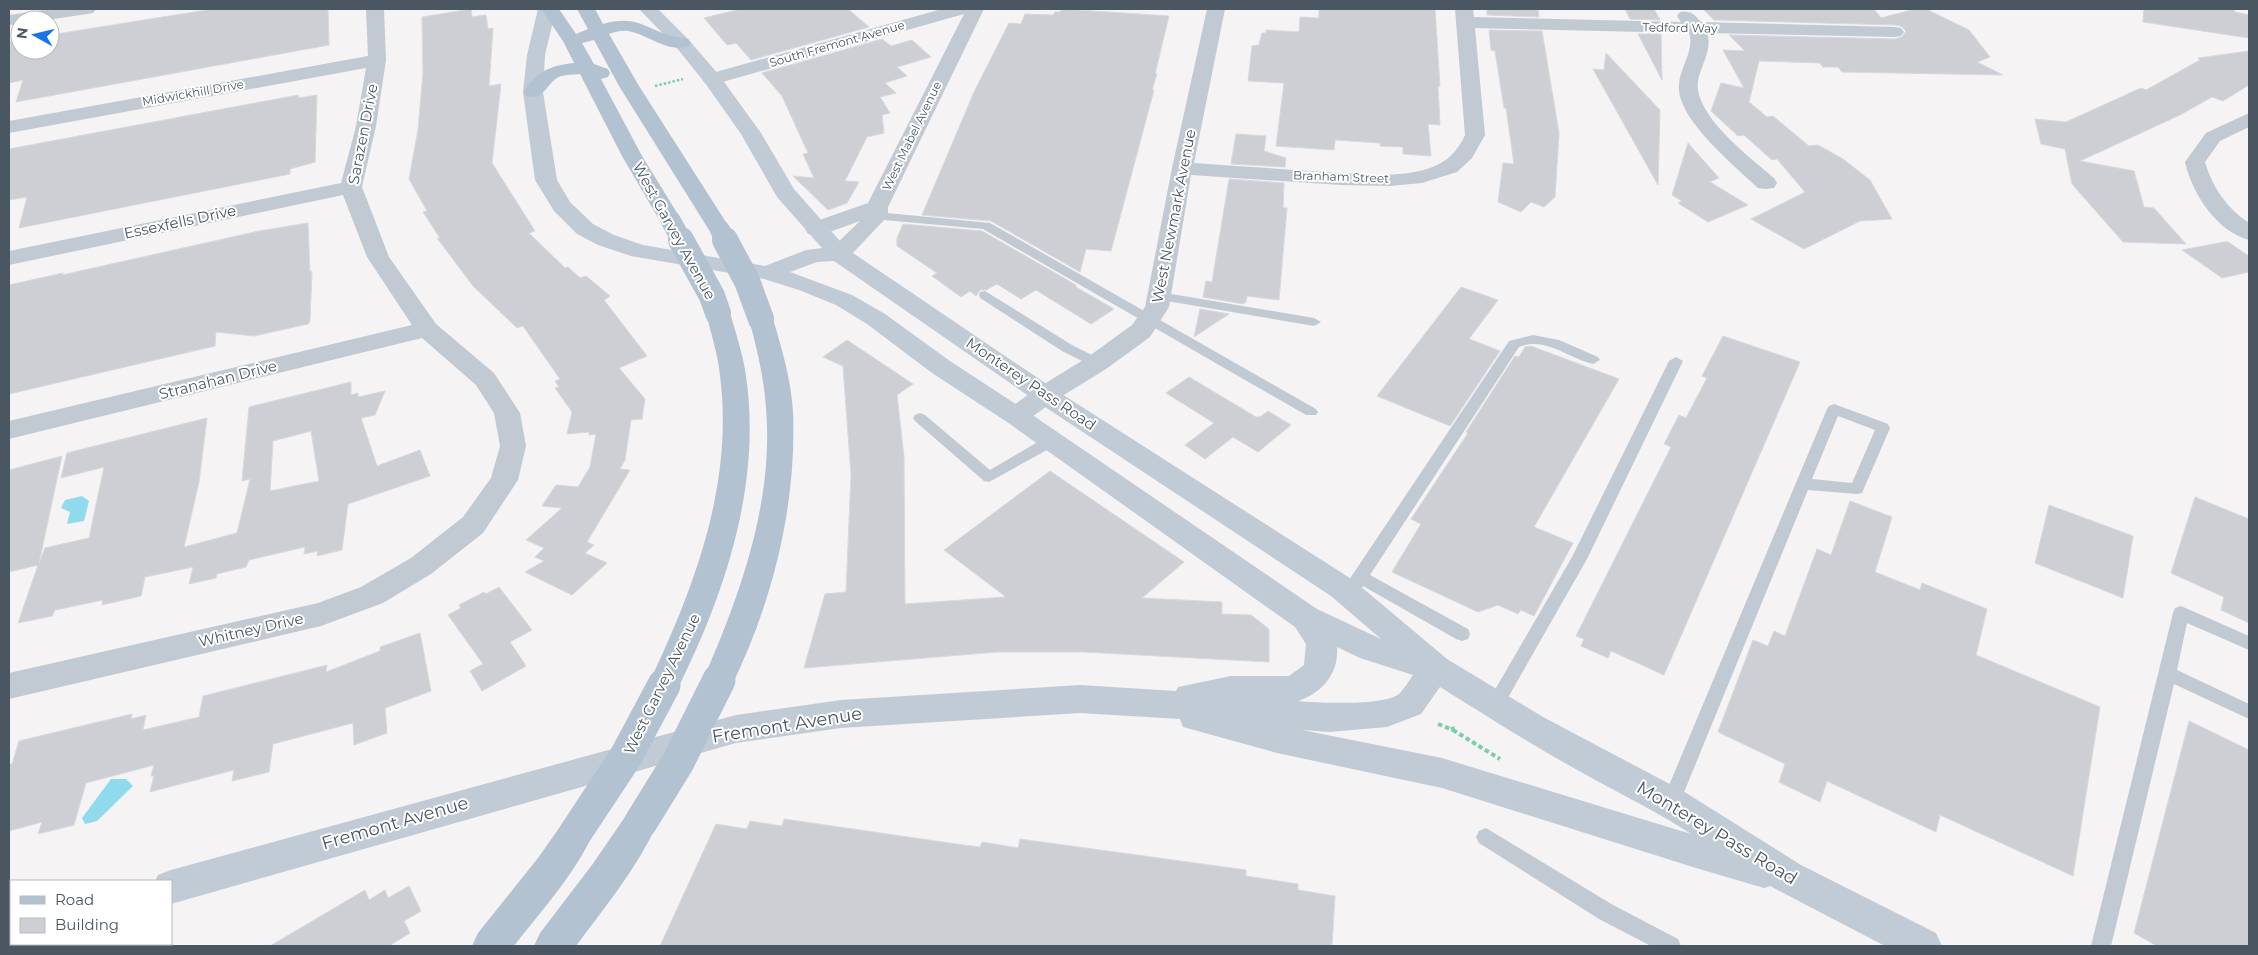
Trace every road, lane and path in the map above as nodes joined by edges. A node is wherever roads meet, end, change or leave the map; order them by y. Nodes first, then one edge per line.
1 (87, 9) edge
2 (375, 9) edge
3 (548, 9) edge
4 (586, 9) edge
5 (648, 9) edge
6 (961, 9) edge
7 (975, 9) edge
8 (1216, 9) edge
9 (1681, 9) edge
10 (1465, 15) edge
11 (9, 20) edge
12 (1696, 28) junction
13 (598, 32) junction
14 (1895, 32) dead end
15 (572, 41) junction
16 (682, 43) junction
17 (376, 60) junction
18 (586, 69) junction
19 (553, 72) junction
20 (686, 78) dead end
21 (712, 79) junction
22 (650, 87) dead end
23 (533, 92) junction
24 (2249, 119) edge
25 (9, 126) edge
26 (661, 137) junction
27 (1182, 168) junction
28 (1766, 184) dead end
29 (351, 187) junction
30 (877, 212) junction
31 (816, 229) junction
32 (2249, 233) edge
33 (840, 254) junction
34 (9, 258) edge
35 (767, 273) junction
36 (985, 295) dead end
37 (1160, 296) junction
38 (1150, 319) junction
39 (1314, 322) dead end
40 (427, 329) junction
41 (1593, 360) dead end
42 (1676, 361) dead end
43 (1097, 363) junction
44 (1045, 395) junction
45 (1311, 412) dead end
46 (1016, 416) junction
47 (920, 418) dead end
48 (9, 430) edge
49 (1051, 441) junction
50 (1802, 484) junction
51 (473, 525) joint
52 (1355, 585) junction
53 (1306, 618) junction
54 (1462, 634) dead end
55 (2249, 642) edge
56 (1436, 668) junction
57 (2168, 673) junction
58 (9, 686) edge
59 (1154, 703) junction
60 (1495, 705) junction
61 (2249, 712) edge
62 (1438, 724) dead end
63 (1452, 724) dead end
64 (1671, 802) junction
65 (1486, 837) dead end
66 (1788, 877) junction
67 (172, 888) edge
68 (491, 946) edge
69 (553, 946) edge
70 (1671, 946) edge
71 (1923, 946) edge
72 (2101, 946) edge

1 - 11 street
2 - 17 street, Sarazen Drive
3 - 15 main road, West Garvey Avenue
3 - 23 main road, Monterey Pass Road
4 - 13 main road
5 - 16 main road, Monterey Pass Road
6 - 21 street, South Fremont Avenue
7 - 30 street, West Mabel Avenue
8 - 27 street, West Newmark Avenue
9 - 12 street
10 - 12 street, Tedford Way
10 - 27 street, Branham Street
12 - 14 street, Tedford Way
12 - 28 street
13 - 15 main road
13 - 16 main road
13 - 26 main road
15 - 18 main road, West Garvey Avenue
15 - 19 main road
16 - 21 main road, Monterey Pass Road
17 - 25 street, Midwickhill Drive
17 - 29 street, Sarazen Drive
18 - 19 main road
18 - 26 main road
18 - 68 main road, West Garvey Avenue, bridge
19 - 23 main road
20 - 22 path
21 - 31 main road, Monterey Pass Road
23 - 35 main road, Monterey Pass Road
24 - 32 street
26 - 69 main road, bridge
27 - 37 street, West Newmark Avenue
29 - 34 street, Essexfells Drive
29 - 40 street, Sarazen Drive
30 - 31 street
30 - 33 street, West Mabel Avenue
30 - 38 lane
31 - 33 main road, Monterey Pass Road
33 - 35 main road
33 - 44 main road, Monterey Pass Road
35 - 46 main road, Monterey Pass Road
36 - 43 lane
37 - 38 street, West Newmark Avenue
37 - 39 lane
38 - 43 street, West Newmark Avenue
38 - 45 lane
40 - 48 street, Stranahan Drive
40 - 51 street, Sarazen Drive
41 - 52 lane
42 - 60 lane
43 - 44 street, West Newmark Avenue
44 - 46 street, West Newmark Avenue
44 - 52 main road, Monterey Pass Road
46 - 49 main road, Monterey Pass Road
47 - 49 lane
49 - 53 main road, Monterey Pass Road
50 - 50 lane
50 - 64 lane
51 - 58 street, Whitney Drive
52 - 54 lane
52 - 56 main road, Monterey Pass Road
53 - 56 main road, Monterey Pass Road
53 - 59 main road
55 - 57 lane
56 - 59 main road
56 - 60 main road, Monterey Pass Road
57 - 61 lane
57 - 72 lane
59 - 66 main road
59 - 67 main road, Fremont Avenue
60 - 64 main road, Monterey Pass Road
62 - 63 path
64 - 66 main road, Monterey Pass Road
65 - 70 lane
66 - 71 main road, Monterey Pass Road

